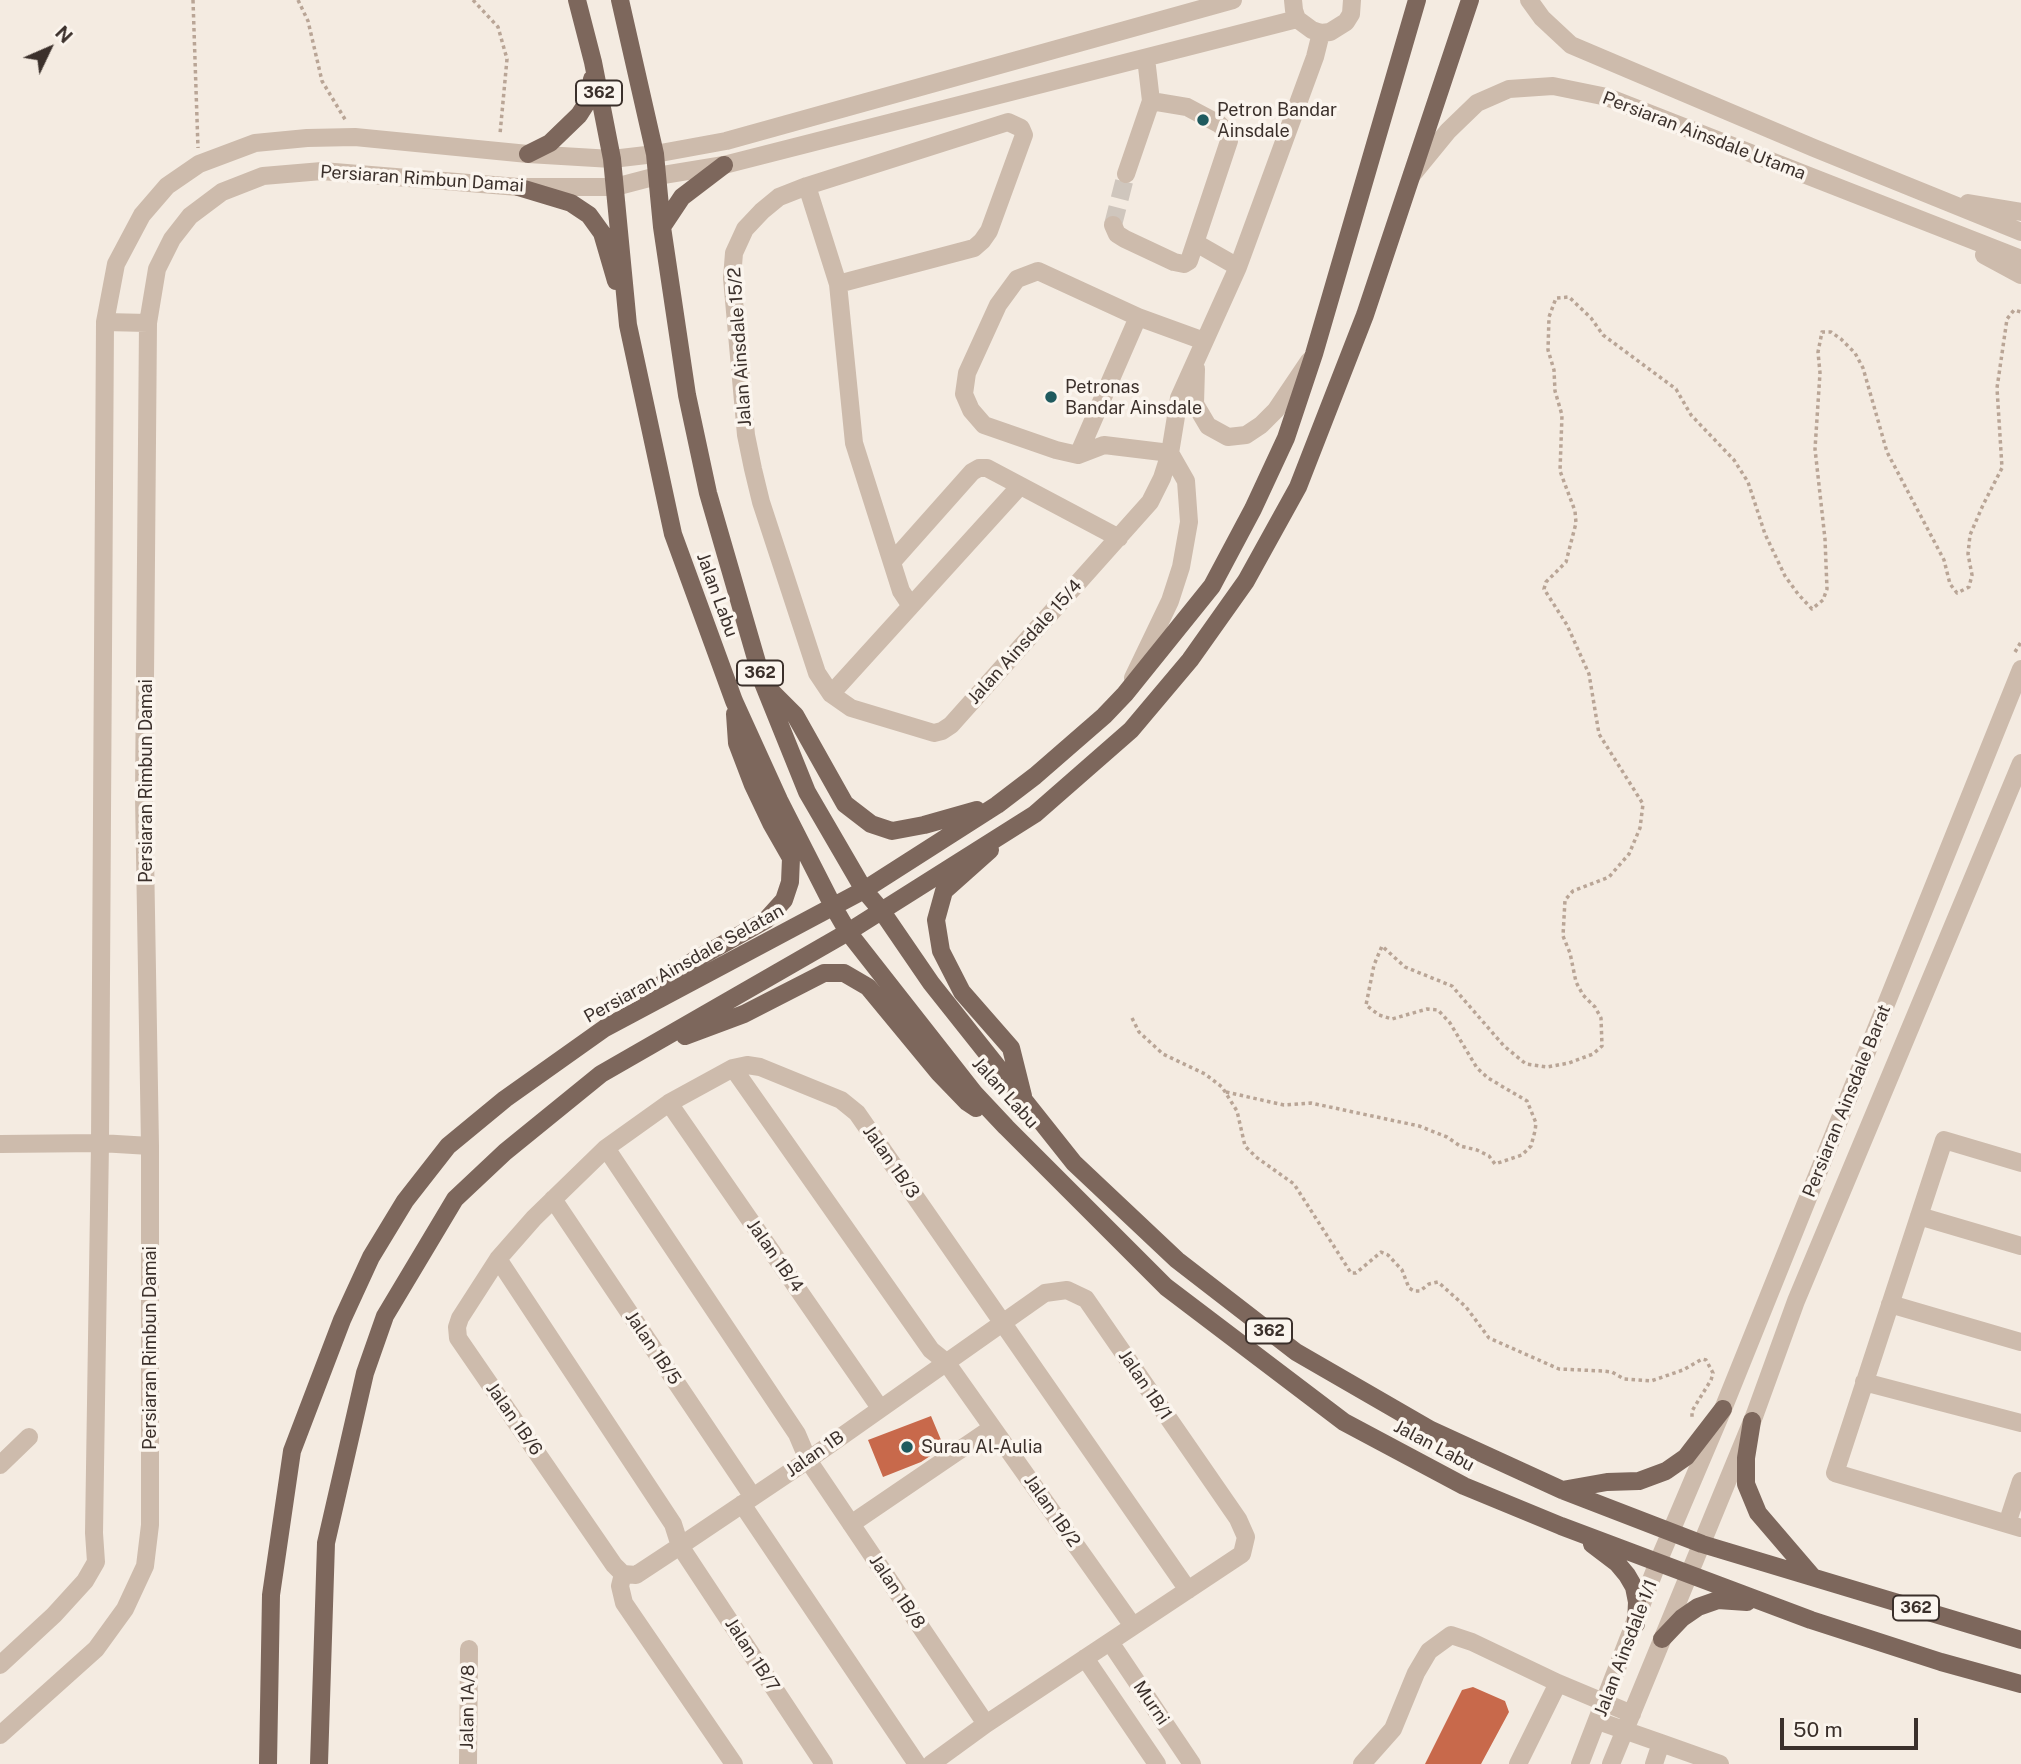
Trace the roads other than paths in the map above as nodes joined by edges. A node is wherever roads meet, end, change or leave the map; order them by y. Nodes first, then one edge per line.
1 (577, 0) edge
2 (620, 0) edge
3 (1234, 0) edge
4 (1293, 0) edge
5 (1352, 0) edge
6 (1418, 0) edge
7 (1470, 0) edge
8 (1528, 0) edge
9 (1297, 19) junction
10 (1321, 33) junction
11 (1146, 58) junction
12 (593, 62) junction
13 (1151, 101) junction
14 (954, 105) junction
15 (964, 136) junction
16 (528, 154) junction
17 (655, 154) junction
18 (612, 159) junction
19 (724, 165) junction
20 (1126, 174) tunnel mouth
21 (657, 176) junction
22 (1409, 178) junction
23 (807, 186) junction
24 (518, 187) junction
25 (615, 187) junction
26 (1937, 198) junction
27 (2021, 212) edge
28 (1113, 225) dead end
29 (1933, 225) junction
30 (662, 227) junction
31 (2021, 232) edge
32 (1196, 243) junction
33 (2021, 260) edge
34 (1238, 267) junction
35 (2021, 275) edge
36 (838, 285) junction
37 (1138, 317) junction
38 (105, 323) junction
39 (148, 323) junction
40 (628, 325) junction
41 (1203, 341) junction
42 (1314, 354) junction
43 (1196, 362) junction
44 (1170, 453) junction
45 (1078, 455) junction
46 (1020, 486) junction
47 (1119, 538) junction
48 (892, 562) junction
49 (911, 606) junction
50 (2021, 669) edge
51 (763, 683) junction
52 (831, 694) junction
53 (1125, 694) junction
54 (734, 701) junction
55 (2021, 763) edge
56 (998, 805) junction
57 (1014, 827) junction
58 (864, 890) junction
59 (833, 906) junction
60 (881, 910) junction
61 (848, 932) junction
62 (637, 1011) junction
63 (653, 1046) junction
64 (733, 1068) junction
65 (669, 1103) junction
66 (1025, 1103) junction
67 (1006, 1127) junction
68 (100, 1143) junction
69 (0, 1144) edge
70 (150, 1146) junction
71 (606, 1148) junction
72 (2021, 1163) edge
73 (553, 1199) junction
74 (1919, 1216) junction
75 (2021, 1246) edge
76 (498, 1259) junction
77 (1891, 1304) junction
78 (1002, 1322) junction
79 (2021, 1342) edge
80 (946, 1362) junction
81 (1864, 1382) junction
82 (880, 1408) junction
83 (1723, 1409) junction
84 (1752, 1421) junction
85 (2021, 1423) edge
86 (992, 1428) junction
87 (29, 1437) dead end
88 (808, 1460) junction
89 (0, 1465) edge
90 (2021, 1481) edge
91 (1562, 1490) junction
92 (747, 1501) junction
93 (851, 1524) junction
94 (1561, 1526) junction
95 (2014, 1526) edge
96 (1671, 1532) junction
97 (1702, 1544) junction
98 (680, 1546) junction
99 (1658, 1562) junction
100 (623, 1574) junction
101 (1690, 1574) junction
102 (1812, 1576) junction
103 (1188, 1590) junction
104 (1811, 1620) junction
105 (1636, 1624) junction
106 (1133, 1626) junction
107 (1662, 1639) junction
108 (2021, 1640) edge
109 (1110, 1642) junction
110 (469, 1649) dead end
111 (1085, 1658) junction
112 (0, 1665) edge
113 (1558, 1683) junction
114 (2021, 1684) edge
115 (1604, 1703) junction
116 (1598, 1721) junction
117 (1629, 1722) junction
118 (986, 1724) junction
119 (0, 1735) edge
120 (1173, 1735) junction
121 (1661, 1743) junction
122 (1153, 1757) edge
123 (268, 1764) edge
124 (320, 1764) edge
125 (468, 1764) edge
126 (734, 1764) edge
127 (824, 1764) edge
128 (917, 1764) edge
129 (931, 1764) edge
130 (1192, 1764) edge
131 (1362, 1764) edge
132 (1518, 1764) edge
133 (1580, 1764) edge
134 (1611, 1764) edge
135 (1654, 1764) edge
136 (1720, 1764) edge

1 - 12 main road, Jalan Labu / 362
2 - 17 main road, Jalan Labu / 362
3 - 17 street, Persiaran Rimbun Damai
4 - 9 street
5 - 10 street
6 - 42 main road, Persiaran Ainsdale Selatan
7 - 22 main road
8 - 26 street, Persiaran Ainsdale Utama
9 - 10 street
9 - 11 street, Persiaran Rimbun Damai
10 - 34 street
11 - 13 street
11 - 14 street, Persiaran Rimbun Damai
12 - 16 main road
12 - 18 main road, Jalan Labu / 362
13 - 20 street
13 - 32 street
14 - 15 street
14 - 19 street, Persiaran Rimbun Damai
15 - 23 street, Jalan Ainsdale 15/2
15 - 36 street, Jalan Ainsdale 15/2
16 - 18 street, Persiaran Rimbun Damai
16 - 38 street, Persiaran Rimbun Damai
17 - 18 street, Persiaran Rimbun Damai
17 - 21 main road, Jalan Labu / 362
18 - 25 main road, Jalan Labu / 362
19 - 21 street, Persiaran Rimbun Damai
19 - 30 main road
21 - 25 street, Persiaran Rimbun Damai
21 - 30 main road, Jalan Labu / 362
22 - 29 street, Persiaran Ainsdale Utama
22 - 57 main road
23 - 36 street
23 - 52 street, Jalan Ainsdale 15/2
24 - 25 street, Persiaran Rimbun Damai
24 - 39 street, Persiaran Rimbun Damai
24 - 40 main road
25 - 40 main road, Jalan Labu / 362
26 - 27 street
26 - 31 street, Persiaran Ainsdale Utama
28 - 32 street
29 - 33 street, Persiaran Ainsdale Utama
29 - 35 street
30 - 51 main road, Jalan Labu / 362
32 - 34 street
34 - 41 street
36 - 48 street
37 - 41 street
37 - 45 street
37 - 45 street
38 - 39 street
38 - 68 street, Persiaran Rimbun Damai
39 - 70 street, Persiaran Rimbun Damai
40 - 54 main road, Jalan Labu / 362
41 - 43 street
42 - 43 street
42 - 53 main road, Persiaran Ainsdale Selatan
43 - 44 street, Jalan Ainsdale 15/4
44 - 45 street
44 - 47 street, Jalan Ainsdale 15/4
44 - 53 street
46 - 47 street
46 - 48 street
46 - 49 street
47 - 52 street, Jalan Ainsdale 15/4
48 - 49 street
49 - 52 street
50 - 83 street, Persiaran Ainsdale Barat
51 - 56 main road
51 - 58 main road, Jalan Labu / 362
53 - 56 main road, Persiaran Ainsdale Selatan
54 - 59 main road, Jalan Labu / 362
54 - 62 main road
55 - 84 street, Persiaran Ainsdale Barat
56 - 58 main road, Persiaran Ainsdale Selatan
57 - 60 main road
57 - 66 main road
58 - 59 main road, Persiaran Ainsdale Selatan
58 - 60 main road, Jalan Labu / 362
59 - 61 main road, Jalan Labu / 362
59 - 62 main road, Persiaran Ainsdale Selatan
60 - 61 main road
60 - 66 main road, Jalan Labu / 362
61 - 63 main road
61 - 67 main road, Jalan Labu / 362
62 - 123 main road, Persiaran Ainsdale Selatan
63 - 67 main road
63 - 124 main road
64 - 65 street, Jalan 1B/6
64 - 78 street, Jalan 1B/3
64 - 80 street, Jalan 1B/2
65 - 71 street, Jalan 1B/6
65 - 82 street, Jalan 1B/4
66 - 91 main road, Jalan Labu / 362
67 - 94 main road, Jalan Labu / 362
68 - 69 street
68 - 70 street
68 - 112 street, Persiaran Rimbun Damai
70 - 119 street, Persiaran Rimbun Damai
71 - 73 street, Jalan 1B/6
71 - 88 street, Jalan 1B/8
72 - 74 street
73 - 76 street, Jalan 1B/6
73 - 92 street, Jalan 1B/5
74 - 75 street
74 - 77 street
76 - 98 street, Jalan 1B/7
76 - 100 street, Jalan 1B/6
77 - 79 street
77 - 81 street
78 - 80 street, Jalan 1B
78 - 103 street, Jalan 1B/3
78 - 103 street, Jalan 1B/1
80 - 82 street, Jalan 1B
80 - 86 street, Jalan 1B/2
81 - 85 street
81 - 95 street
82 - 88 street, Jalan 1B
83 - 91 main road
83 - 96 street, Persiaran Ainsdale Barat
84 - 97 street, Persiaran Ainsdale Barat
84 - 102 main road
86 - 93 street
86 - 106 street, Jalan 1B/2
87 - 89 street
88 - 92 street, Jalan 1B
88 - 93 street, Jalan 1B/8
90 - 95 street
91 - 96 main road, Jalan Labu / 362
92 - 98 street, Jalan 1B
92 - 128 street, Jalan 1B/5
93 - 118 street, Jalan 1B/8
94 - 99 main road, Jalan Labu / 362
94 - 105 main road
96 - 97 main road, Jalan Labu / 362
96 - 99 street, Jalan Ainsdale 1/1
97 - 101 street, Jalan Ainsdale 1/1
97 - 102 main road, Jalan Labu / 362
98 - 100 street, Jalan 1B
98 - 127 street, Jalan 1B/7
99 - 101 main road, Jalan Labu / 362
99 - 105 street, Jalan Ainsdale 1/1
100 - 126 street
101 - 104 main road, Jalan Labu / 362
101 - 107 street, Jalan Ainsdale 1/1
102 - 108 main road, Jalan Labu / 362
103 - 106 street
104 - 107 main road
104 - 114 main road, Jalan Labu / 362
105 - 115 street, Jalan Ainsdale 1/1
106 - 109 street
107 - 117 street, Jalan Ainsdale 1/1
109 - 111 street
109 - 120 street, Murni
110 - 125 street, Jalan 1A/8
111 - 118 street
111 - 122 street, Murni
113 - 115 street
113 - 131 street
113 - 132 street
115 - 116 street, Jalan Ainsdale 1/1
115 - 117 street
116 - 117 street
116 - 133 street, Jalan Ainsdale 1/1
117 - 121 street
117 - 134 street, Jalan Ainsdale 1/1
118 - 129 street
120 - 122 street
120 - 130 street, Murni
121 - 135 street
121 - 136 street

